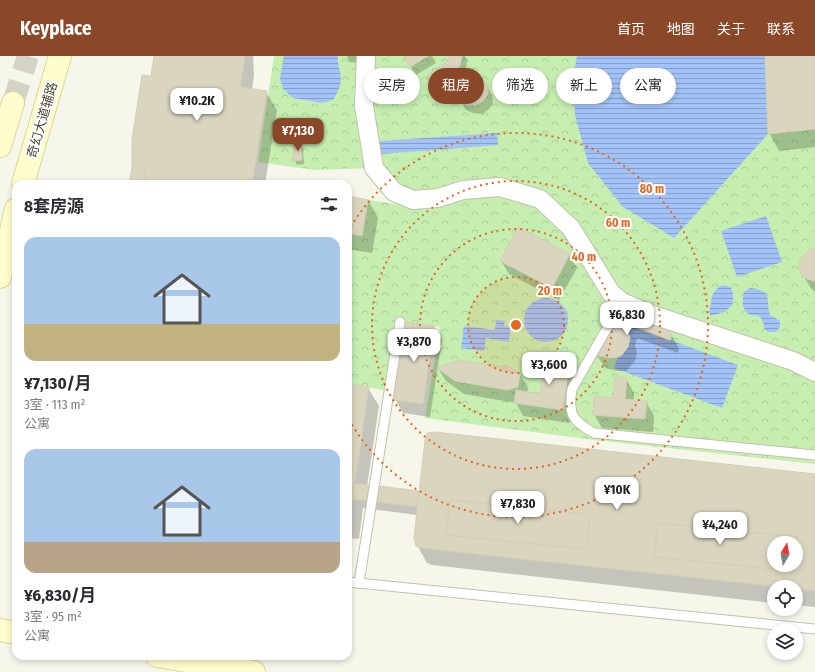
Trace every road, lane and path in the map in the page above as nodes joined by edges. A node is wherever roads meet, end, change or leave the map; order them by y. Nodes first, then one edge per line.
1 (60, 56) edge
2 (366, 56) edge
3 (13, 103) tunnel mouth
4 (0, 146) edge
5 (24, 180) edge
6 (12, 225) edge
7 (0, 277) edge
8 (622, 302) junction
9 (400, 322) dead end
10 (815, 372) edge
11 (815, 455) edge
12 (352, 582) edge
13 (359, 583) junction
14 (815, 629) edge
15 (0, 630) edge
16 (12, 632) edge
17 (190, 660) edge
18 (254, 672) edge

1 - 5 street, 奇幻大道辅路
2 - 8 street
3 - 4 street
6 - 7 street
8 - 10 street
8 - 11 lane
9 - 13 lane
12 - 13 lane
13 - 14 lane
15 - 16 street
17 - 18 street

